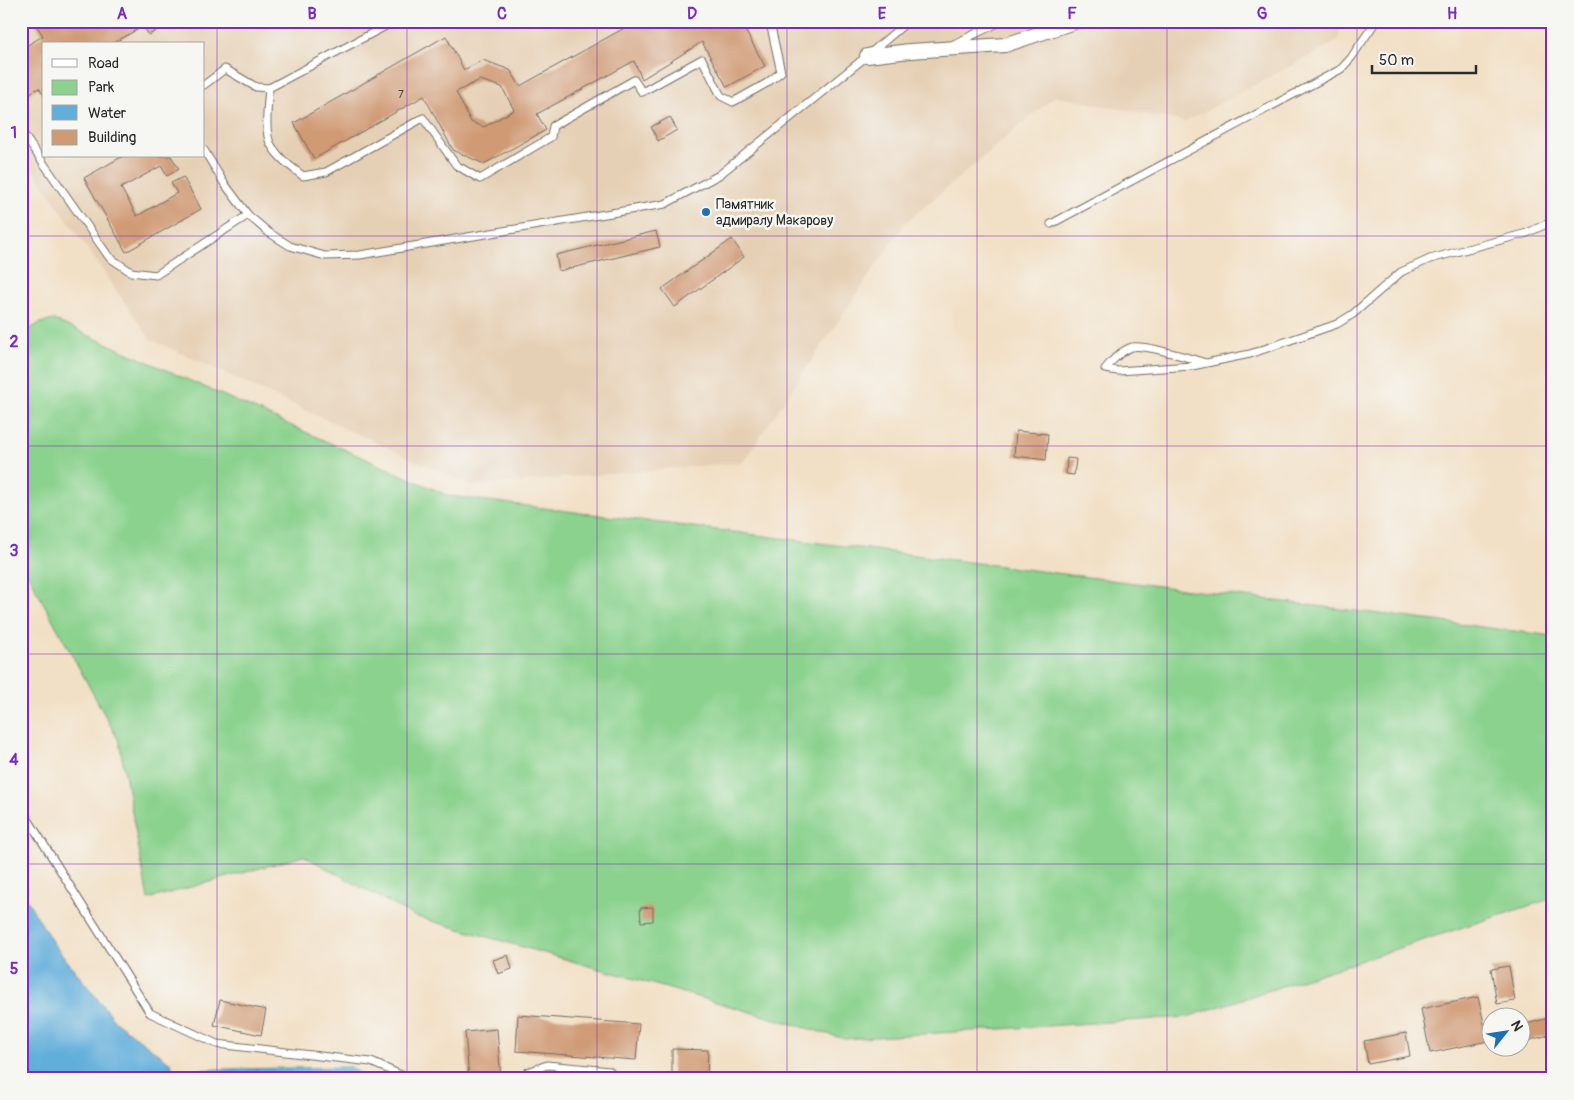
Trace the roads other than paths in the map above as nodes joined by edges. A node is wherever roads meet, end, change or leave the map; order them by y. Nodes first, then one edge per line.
1 (395, 21) edge
2 (773, 21) edge
3 (908, 21) edge
4 (1002, 21) edge
5 (1077, 21) edge
6 (1376, 21) edge
7 (1547, 21) edge
8 (1553, 23) edge
9 (944, 49) junction
10 (867, 56) junction
11 (205, 85) edge
12 (269, 88) junction
13 (21, 131) edge
14 (205, 152) edge
15 (248, 215) junction
16 (1553, 221) edge
17 (1052, 224) dead end
18 (1206, 363) junction
19 (21, 808) edge
20 (410, 1079) edge
21 (524, 1079) edge
22 (612, 1079) edge

1 - 12 lane
2 - 12 lane
3 - 10 lane
4 - 9 lane
5 - 9 street
6 - 17 lane
7 - 8 street
9 - 10 street
10 - 15 lane
11 - 12 lane
13 - 15 lane
14 - 15 lane
16 - 18 lane
18 - 18 lane
19 - 20 lane
21 - 22 lane

